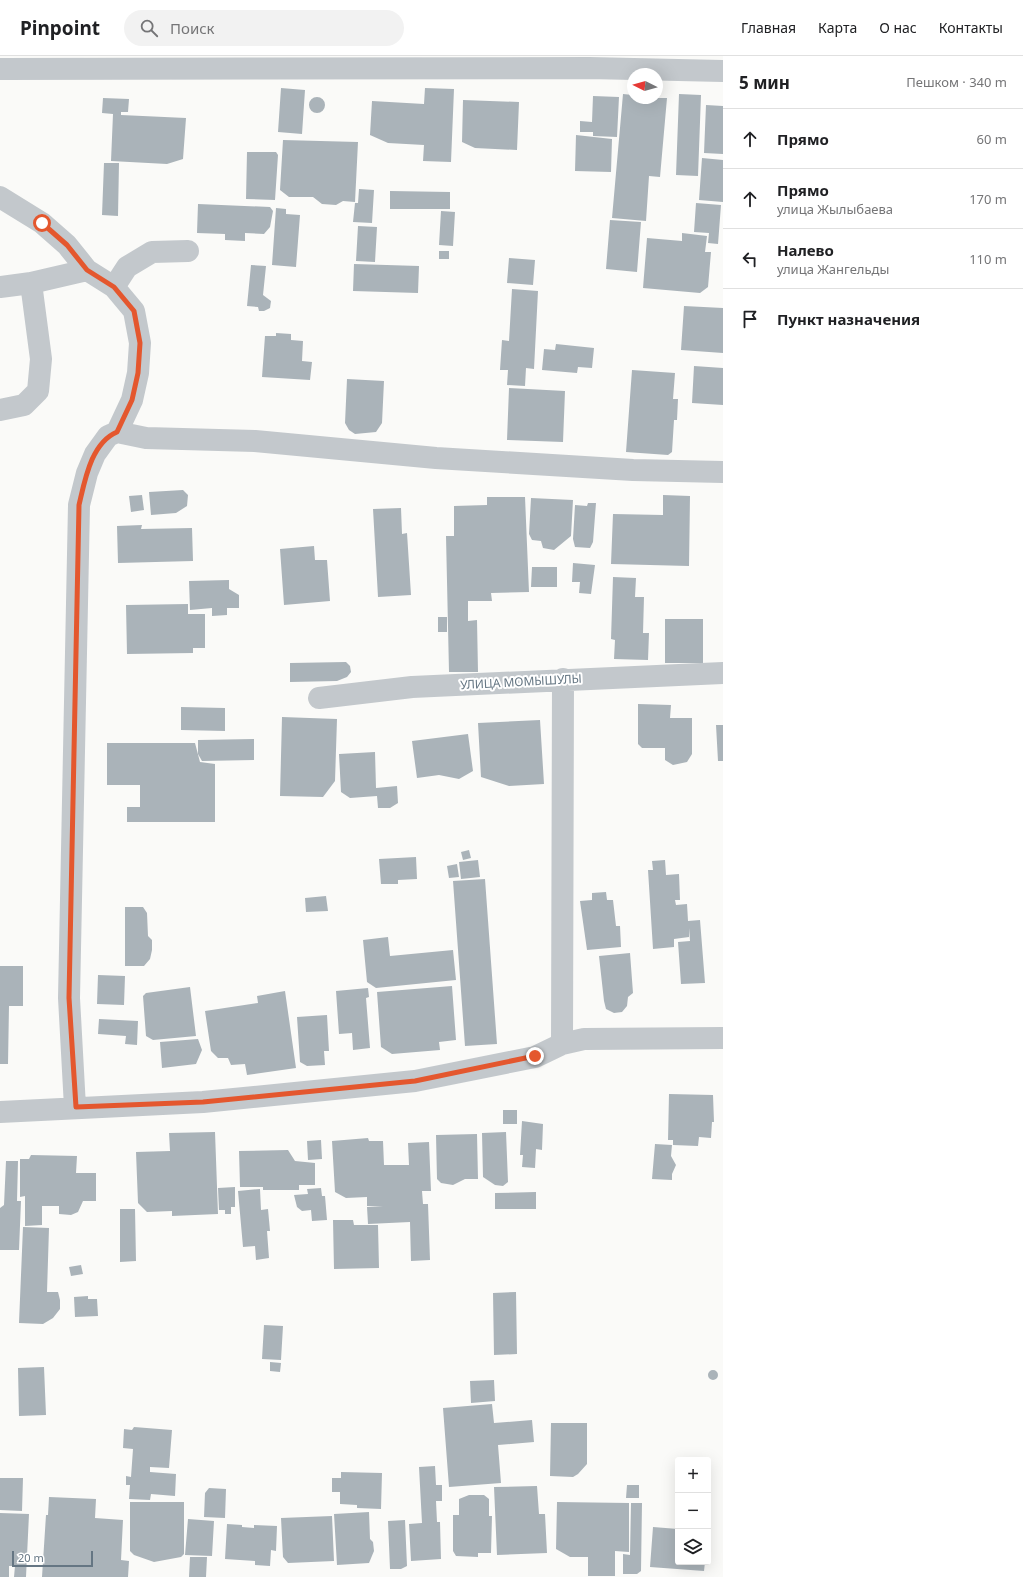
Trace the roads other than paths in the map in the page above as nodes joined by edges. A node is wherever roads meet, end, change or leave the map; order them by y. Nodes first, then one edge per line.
1 (0, 69) edge
2 (723, 71) edge
3 (0, 197) edge
4 (188, 251) dead end
5 (87, 270) junction
6 (32, 283) junction
7 (0, 287) edge
8 (114, 287) junction
9 (132, 400) junction
10 (0, 410) edge
11 (112, 434) junction
12 (146, 438) junction
13 (723, 472) edge
14 (723, 673) edge
15 (563, 679) junction
16 (319, 698) dead end
17 (723, 1038) edge
18 (562, 1044) junction
19 (76, 1107) junction
20 (0, 1112) edge

1 - 2 street
3 - 5 street
4 - 8 street
5 - 6 street
5 - 8 street
6 - 7 street
6 - 10 street
8 - 9 street
9 - 11 street
9 - 12 street
11 - 12 street
11 - 19 street
12 - 13 street
14 - 15 street, УЛИЦА МОМЫШУЛЫ
15 - 16 street, УЛИЦА МОМЫШУЛЫ
15 - 18 street
17 - 18 street
18 - 19 street
19 - 20 street

